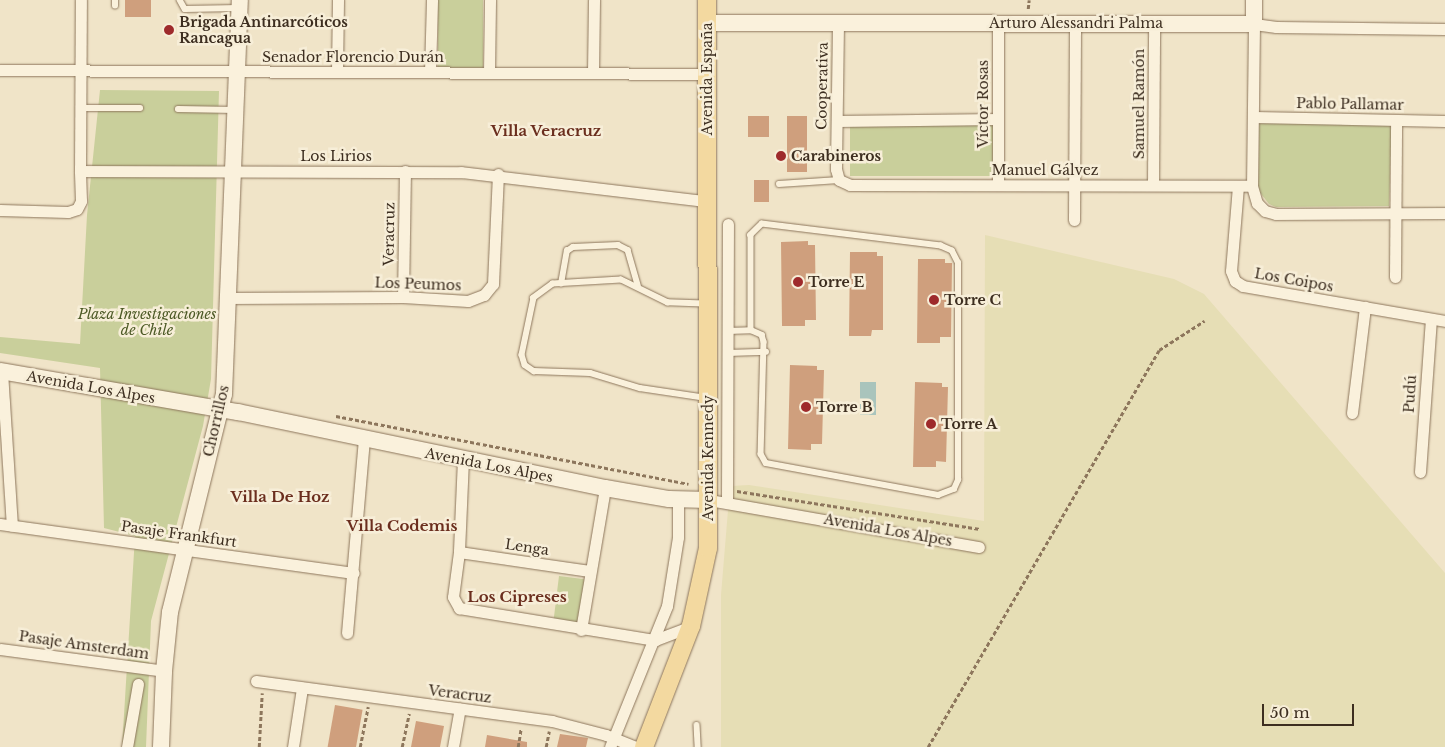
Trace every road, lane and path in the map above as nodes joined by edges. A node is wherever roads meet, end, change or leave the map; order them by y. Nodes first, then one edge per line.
1 (81, 0) edge
2 (180, 0) edge
3 (338, 0) edge
4 (432, 0) edge
5 (490, 0) edge
6 (594, 0) edge
7 (707, 0) edge
8 (1254, 0) edge
9 (240, 4) edge
10 (707, 22) junction
11 (838, 23) junction
12 (998, 23) junction
13 (1075, 23) junction
14 (1154, 23) junction
15 (1254, 24) junction
16 (1445, 29) edge
17 (0, 70) edge
18 (81, 70) junction
19 (240, 71) junction
20 (337, 72) junction
21 (430, 72) junction
22 (490, 73) junction
23 (594, 73) junction
24 (707, 74) junction
25 (81, 108) junction
26 (140, 108) dead end
27 (178, 109) dead end
28 (237, 110) junction
29 (1254, 117) junction
30 (998, 119) junction
31 (1396, 120) junction
32 (1445, 120) edge
33 (837, 121) junction
34 (707, 158) joint
35 (80, 171) junction
36 (231, 171) junction
37 (405, 171) junction
38 (498, 174) junction
39 (839, 180) junction
40 (779, 184) dead end
41 (998, 185) junction
42 (1074, 185) junction
43 (1153, 185) junction
44 (1238, 186) junction
45 (1252, 186) junction
46 (706, 202) junction
47 (0, 210) edge
48 (1394, 212) junction
49 (1445, 213) edge
50 (1074, 220) dead end
51 (728, 224) dead end
52 (1395, 277) dead end
53 (561, 284) junction
54 (638, 286) junction
55 (403, 297) junction
56 (226, 298) junction
57 (706, 304) junction
58 (1365, 308) junction
59 (1431, 319) junction
60 (1204, 320) dead end
61 (1445, 321) edge
62 (751, 330) junction
63 (707, 331) junction
64 (727, 331) junction
65 (766, 352) junction
66 (707, 353) junction
67 (728, 353) junction
68 (1, 372) edge
69 (708, 398) junction
70 (222, 409) junction
71 (1352, 413) dead end
72 (328, 415) dead end
73 (364, 440) junction
74 (463, 459) junction
75 (1420, 472) dead end
76 (604, 488) junction
77 (709, 494) junction
78 (728, 496) junction
79 (678, 500) junction
80 (0, 524) edge
81 (12, 526) junction
82 (980, 529) dead end
83 (979, 547) dead end
84 (185, 550) junction
85 (459, 552) junction
86 (590, 571) junction
87 (354, 573) junction
88 (691, 626) junction
89 (581, 630) junction
90 (347, 633) dead end
91 (655, 640) junction
92 (0, 649) edge
93 (164, 671) junction
94 (259, 681) joint
95 (138, 684) dead end
96 (302, 688) junction
97 (370, 697) junction
98 (411, 702) junction
99 (460, 709) junction
100 (523, 717) junction
101 (552, 721) junction
102 (697, 725) dead end
103 (612, 742) edge
104 (127, 747) edge
105 (161, 747) edge
106 (259, 747) edge
107 (293, 747) edge
108 (360, 747) edge
109 (402, 747) edge
110 (452, 747) edge
111 (518, 747) edge
112 (546, 747) edge
113 (635, 747) edge
114 (644, 747) edge
115 (698, 747) edge
116 (928, 747) edge

1 - 18 street
2 - 9 lane
3 - 20 street
4 - 21 street
5 - 22 street
6 - 23 street
7 - 10 main road, Avenida España
8 - 15 street
9 - 19 street, Chorrillos
10 - 11 street, Arturo Alessandri Palma
10 - 24 main road, Avenida España
11 - 12 street, Arturo Alessandri Palma
11 - 33 street, Cooperativa
12 - 13 street, Arturo Alessandri Palma
12 - 30 street, Víctor Rosas
13 - 14 street, Arturo Alessandri Palma
13 - 42 street
14 - 15 street, Arturo Alessandri Palma
14 - 43 street, Samuel Ramón
15 - 16 street, Arturo Alessandri Palma
15 - 29 street
17 - 18 street, Senador Florencio Durán
18 - 19 street, Senador Florencio Durán
18 - 25 street
19 - 20 street, Senador Florencio Durán
19 - 28 street, Chorrillos
20 - 21 street, Senador Florencio Durán
21 - 22 street, Senador Florencio Durán
22 - 23 street, Senador Florencio Durán
23 - 24 street, Senador Florencio Durán
24 - 34 main road, Avenida España
25 - 26 lane
25 - 35 street
27 - 28 lane
28 - 36 street, Chorrillos
29 - 31 street, Pablo Pallamar
29 - 45 street
30 - 33 street
30 - 41 street, Víctor Rosas
31 - 32 street, Pablo Pallamar
31 - 48 street
33 - 39 street, Cooperativa
34 - 46 main road, Avenida Kennedy
35 - 36 street, Los Lirios
35 - 47 street
36 - 37 street, Los Lirios
36 - 56 street, Chorrillos
37 - 38 street, Los Lirios
37 - 55 street, Veracruz
38 - 46 street, Los Lirios
38 - 55 street, Los Peumos
39 - 40 lane
39 - 41 street, Manuel Gálvez
41 - 42 street, Manuel Gálvez
42 - 43 street, Manuel Gálvez
42 - 50 street
43 - 44 street, Manuel Gálvez
44 - 45 street, Manuel Gálvez
44 - 58 street, Los Coipos
45 - 48 street
46 - 57 main road, Avenida Kennedy
48 - 49 street
48 - 52 street
51 - 64 street, Avenida Kennedy
53 - 54 lane
53 - 54 lane
53 - 69 lane
54 - 57 lane
55 - 56 street, Los Peumos
56 - 70 street, Chorrillos
57 - 63 main road, Avenida Kennedy
58 - 59 street, Los Coipos
58 - 71 street
59 - 61 street, Los Coipos
59 - 75 street, Pudú
60 - 116 path
62 - 64 lane
62 - 65 lane
62 - 65 lane
63 - 64 street
63 - 66 main road, Avenida Kennedy
64 - 67 street, Avenida Kennedy
65 - 67 lane
66 - 67 street
66 - 69 main road, Avenida Kennedy
67 - 78 street, Avenida Kennedy
68 - 70 street, Avenida Los Alpes
68 - 81 street
69 - 77 main road, Avenida Kennedy
70 - 73 street, Avenida Los Alpes
70 - 84 street, Chorrillos
72 - 77 path
73 - 74 street, Avenida Los Alpes
73 - 87 street
74 - 76 street, Avenida Los Alpes
74 - 85 street
76 - 79 street, Avenida Los Alpes
76 - 86 street
77 - 78 street, Avenida Los Alpes
77 - 79 street, Avenida Los Alpes
77 - 88 main road, Avenida Kennedy
78 - 82 path
78 - 83 street, Avenida Los Alpes
79 - 91 street
80 - 81 street, Pasaje Frankfurt
81 - 84 street, Pasaje Frankfurt
84 - 87 street, Pasaje Frankfurt
84 - 93 street, Chorrillos
85 - 86 street, Lenga
85 - 89 street
86 - 89 street
87 - 90 street
88 - 91 street
88 - 114 main road, Avenida Kennedy
89 - 91 street
91 - 103 street
92 - 93 street, Pasaje Amsterdam
93 - 105 street, Chorrillos
94 - 96 street, Veracruz
94 - 106 path
95 - 104 street
96 - 97 street, Veracruz
96 - 107 street
97 - 98 street, Veracruz
97 - 108 path
98 - 99 street, Veracruz
98 - 109 path
99 - 100 street, Veracruz
99 - 110 street
100 - 101 street, Veracruz
100 - 111 path
101 - 103 street, Veracruz
101 - 112 path
102 - 115 lane
103 - 113 street, Veracruz

